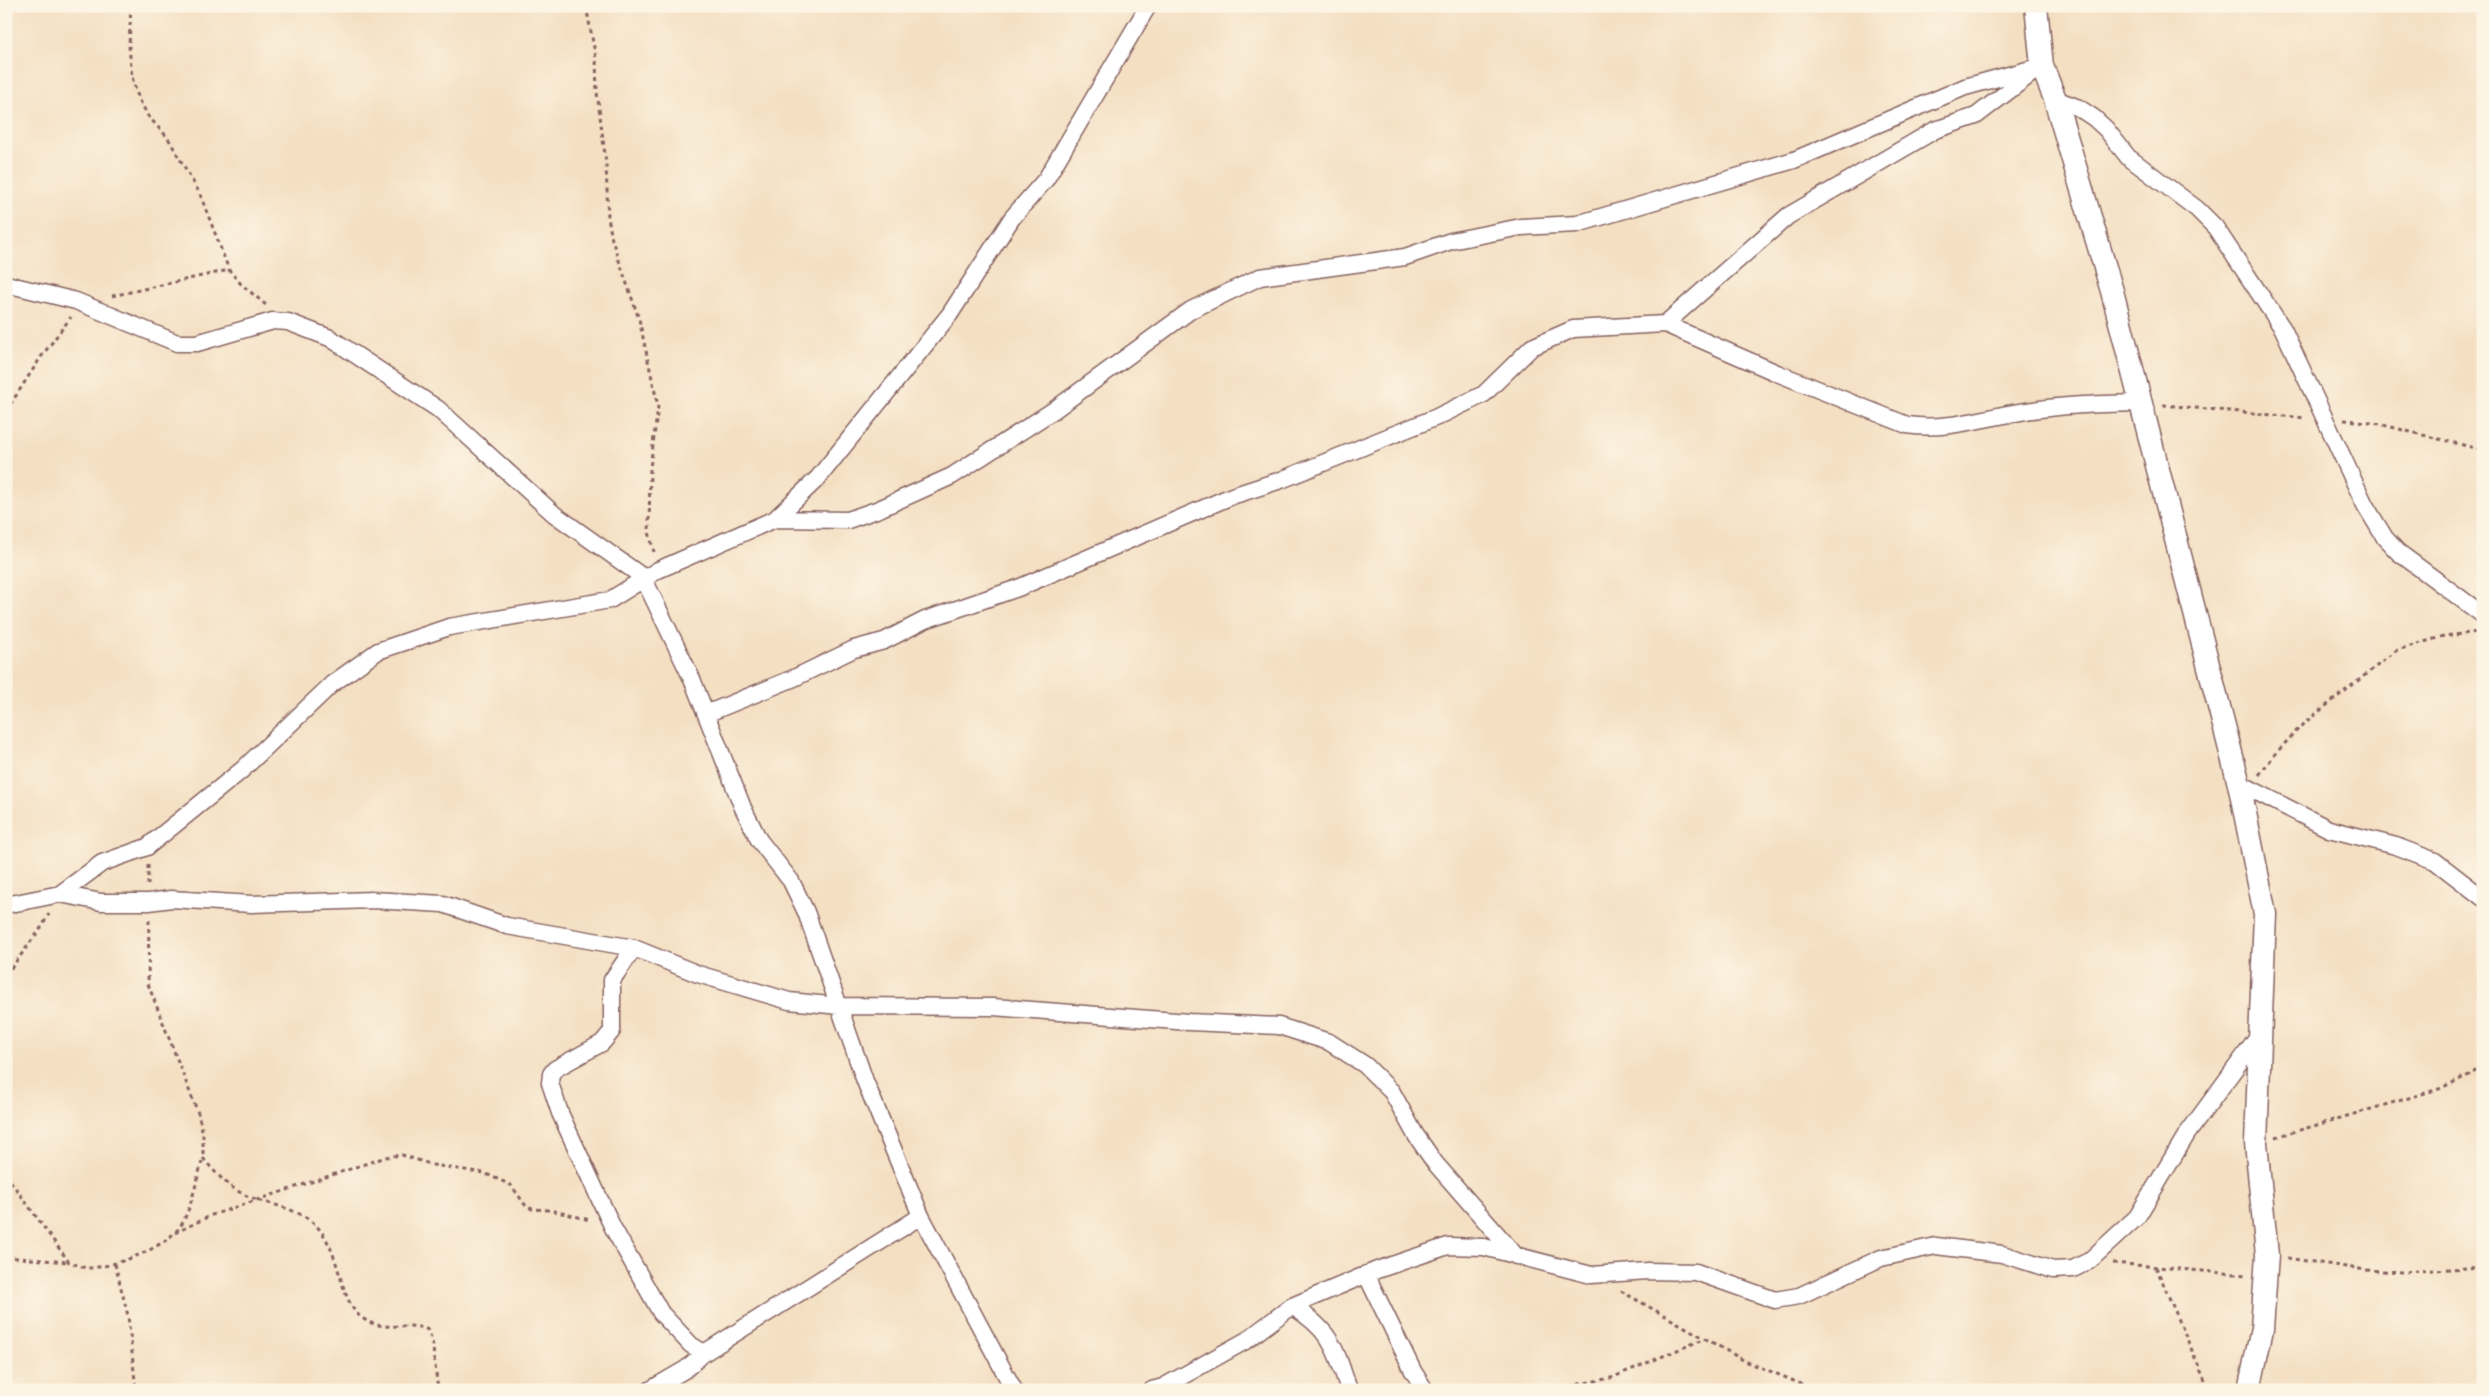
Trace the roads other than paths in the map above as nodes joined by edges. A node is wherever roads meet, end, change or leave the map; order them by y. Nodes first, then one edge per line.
1 (1148, 6) edge
2 (2036, 6) edge
3 (2042, 66) junction
4 (2055, 99) junction
5 (6, 284) edge
6 (1665, 324) junction
7 (2140, 403) junction
8 (775, 519) junction
9 (643, 578) junction
10 (2483, 615) edge
11 (706, 714) junction
12 (2244, 788) junction
13 (60, 894) junction
14 (2483, 898) edge
15 (6, 906) edge
16 (634, 948) junction
17 (839, 1006) junction
18 (2260, 1033) junction
19 (921, 1216) junction
20 (1516, 1256) junction
21 (1366, 1274) junction
22 (1292, 1306) junction
23 (704, 1353) junction
24 (650, 1390) edge
25 (1014, 1390) edge
26 (1152, 1390) edge
27 (1349, 1390) edge
28 (1425, 1390) edge
29 (2249, 1390) edge

1 - 8 street
2 - 3 street
3 - 4 street
3 - 6 street
3 - 8 street
4 - 7 street
4 - 10 street
5 - 9 street
6 - 7 street
6 - 11 street
7 - 12 street
8 - 9 street
9 - 11 street
9 - 13 street
11 - 17 street
12 - 14 street
12 - 18 street
13 - 15 street
13 - 16 street
16 - 17 street
16 - 23 street
17 - 19 street
17 - 20 street
18 - 20 street
18 - 29 street
19 - 23 street
19 - 25 street
20 - 21 street
21 - 22 street
21 - 28 street
22 - 26 street
22 - 27 street
23 - 24 street

